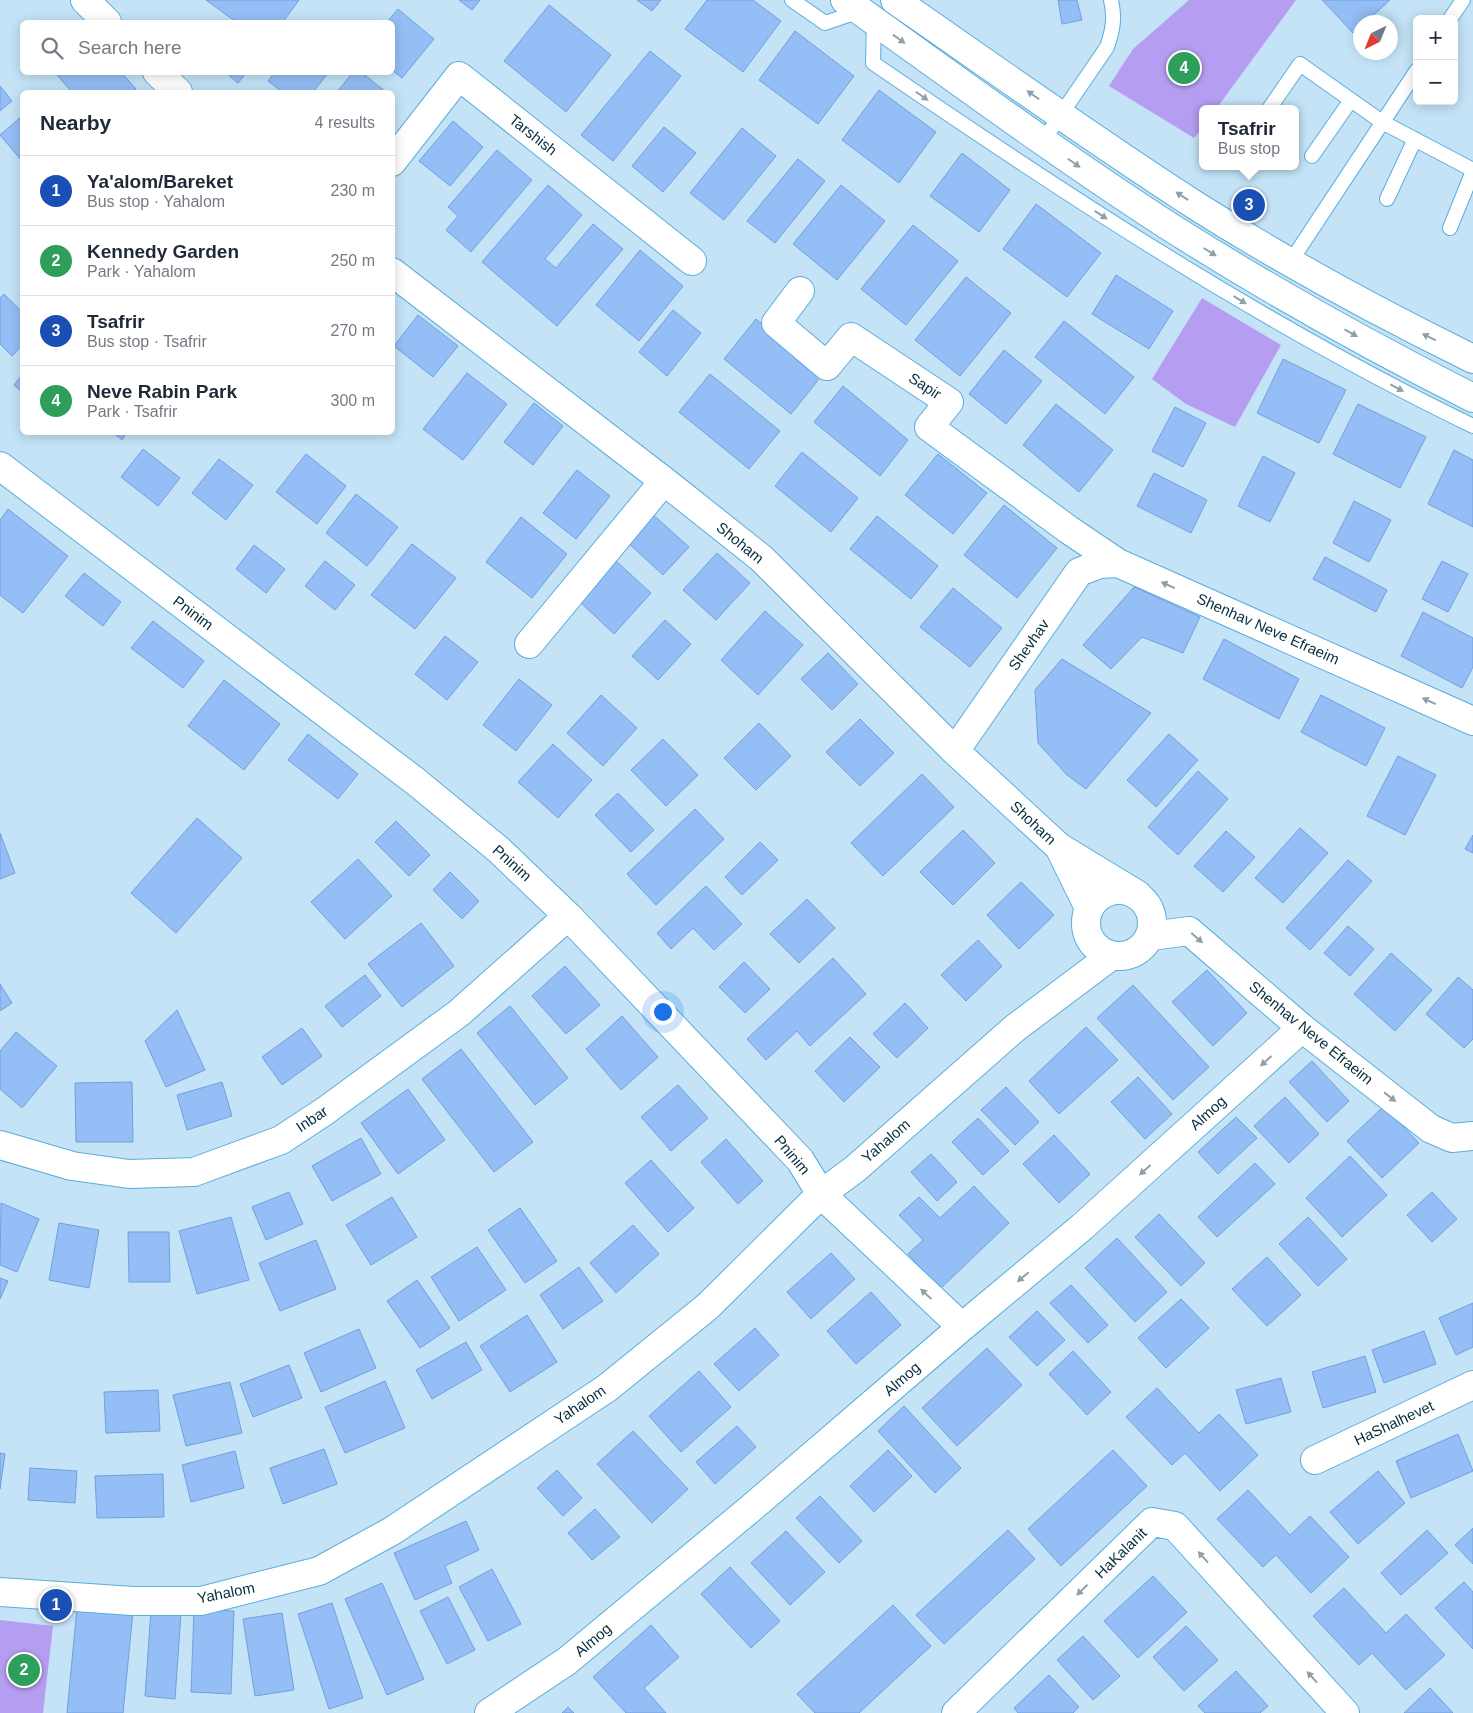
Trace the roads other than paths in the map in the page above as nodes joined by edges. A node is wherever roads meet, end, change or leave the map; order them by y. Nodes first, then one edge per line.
1 (792, 0) edge
2 (895, 0) edge
3 (1463, 0) edge
4 (87, 1) edge
5 (1113, 2) edge
6 (860, 10) edge
7 (1453, 15) edge
8 (105, 20) edge
9 (160, 75) edge
10 (1413, 76) edge
11 (176, 90) edge
12 (1351, 100) junction
13 (1272, 105) edge
14 (1060, 115) junction
15 (1382, 122) junction
16 (1415, 140) junction
17 (1043, 141) junction
18 (1312, 156) dead end
19 (395, 158) edge
20 (1473, 170) edge
21 (1387, 199) dead end
22 (1450, 228) dead end
23 (692, 261) dead end
24 (1291, 261) junction
25 (395, 274) edge
26 (800, 290) dead end
27 (1473, 359) edge
28 (1473, 398) edge
29 (1473, 426) edge
30 (0, 466) edge
31 (664, 481) junction
32 (1118, 563) junction
33 (529, 644) dead end
34 (1473, 721) edge
35 (955, 751) junction
36 (1059, 847) junction
37 (1138, 895) junction
38 (1089, 908) junction
39 (568, 916) junction
40 (1151, 936) junction
41 (1089, 938) junction
42 (1111, 956) junction
43 (1059, 994) junction
44 (1302, 1028) junction
45 (1473, 1136) edge
46 (0, 1145) edge
47 (821, 1194) junction
48 (962, 1327) junction
49 (1473, 1385) edge
50 (1315, 1460) dead end
51 (0, 1592) edge
52 (1337, 1710) edge
53 (489, 1713) edge
54 (956, 1713) edge

1 - 6 lane
14 -> 2 street
3 - 7 lane
4 - 8 street
5 - 14 lane
6 -> 17 street
6 -> 29 lane
9 - 11 street
10 - 15 lane
12 - 13 lane
12 - 15 lane
12 - 18 lane
14 - 17 lane
24 -> 14 street
15 - 16 lane
15 - 24 lane
16 - 20 lane
16 - 21 lane
17 -> 28 street
19 - 23 street, Tarshish
20 - 22 lane
27 -> 24 street
25 - 31 street, Shoham
26 - 32 street, Sapir
30 - 39 street, Pninim
31 - 33 street
31 - 35 street, Shoham
34 -> 32 street, Shenhav Neve Efraeim
32 - 35 street, Shevhav
35 - 36 street, Shoham
36 - 37 street, Shoham
36 - 38 street, Shoham
37 - 38 street
37 - 40 street
38 - 41 street
39 - 46 street, Inbar
39 - 47 street, Pninim
40 - 42 street
40 -> 44 street, Shenhav Neve Efraeim
41 - 42 street
41 - 43 street, Yahalom
42 - 43 street, Yahalom
43 - 47 street, Yahalom
44 -> 45 street, Shenhav Neve Efraeim
44 -> 48 street, Almog
48 -> 47 street, Pninim
47 - 51 street, Yahalom
48 - 53 street, Almog
49 - 50 street, HaShalhevet
52 -> 54 street, HaKalanit

